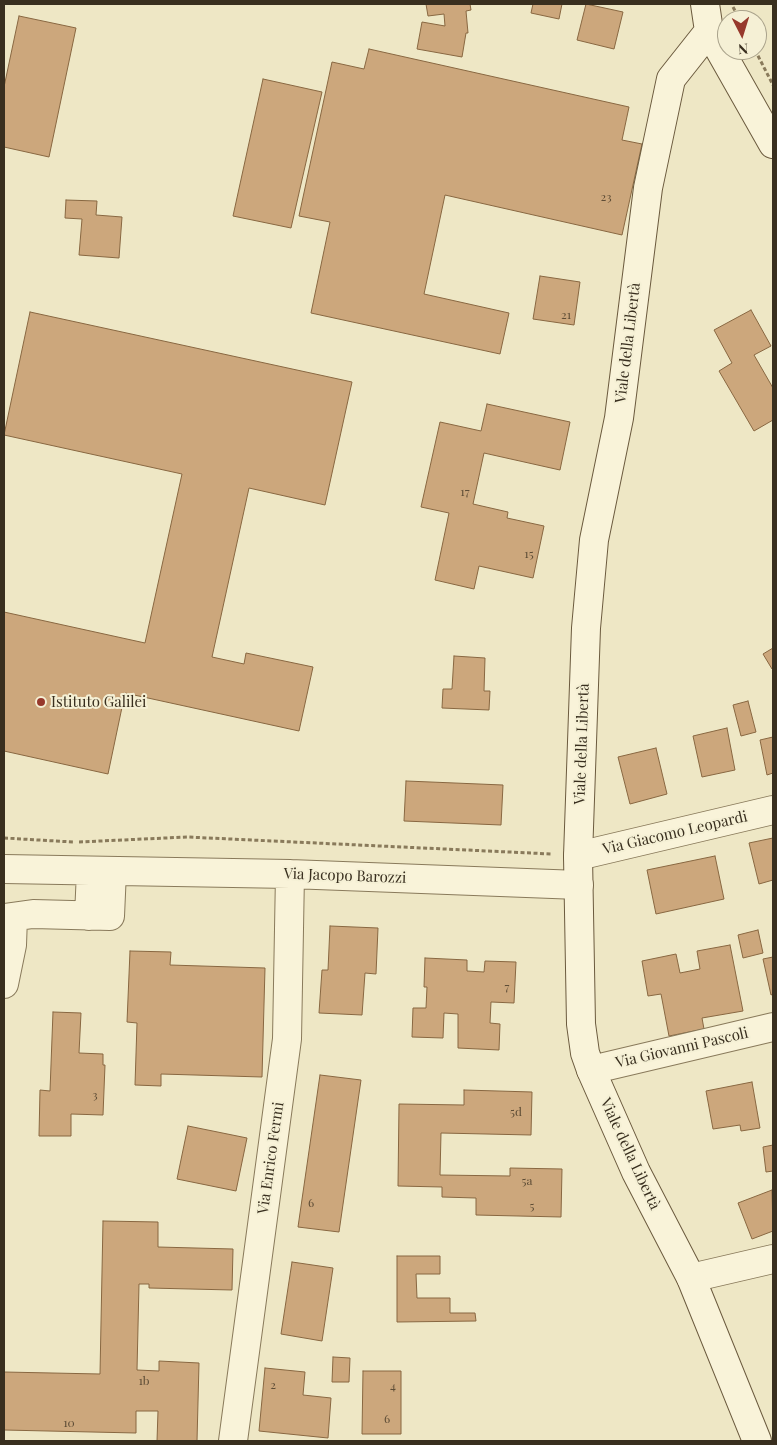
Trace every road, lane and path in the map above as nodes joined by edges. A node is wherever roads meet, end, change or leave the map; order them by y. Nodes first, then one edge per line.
1 (705, 4) edge
2 (709, 31) junction
3 (760, 60) edge
4 (773, 85) edge
5 (773, 144) edge
6 (773, 810) edge
7 (4, 838) edge
8 (578, 856) junction
9 (4, 869) edge
10 (101, 871) junction
11 (290, 874) junction
12 (579, 885) junction
13 (8, 917) edge
14 (4, 984) edge
15 (773, 1027) edge
16 (591, 1070) junction
17 (773, 1259) edge
18 (691, 1278) junction
19 (233, 1441) edge
20 (757, 1441) edge

1 - 2 street
2 - 5 street
2 - 8 street, Viale della Libertà
3 - 4 path
6 - 8 street, Via Giacomo Leopardi
7 - 8 path
8 - 12 street, Viale della Libertà
9 - 10 street, Via Jacopo Barozzi
10 - 11 street, Via Jacopo Barozzi
10 - 13 street
11 - 12 street, Via Jacopo Barozzi
11 - 19 street, Via Enrico Fermi
12 - 16 street, Viale della Libertà
13 - 14 street
15 - 16 street, Via Giovanni Pascoli
16 - 18 street, Viale della Libertà
17 - 18 street
18 - 20 street, Viale della Libertà

